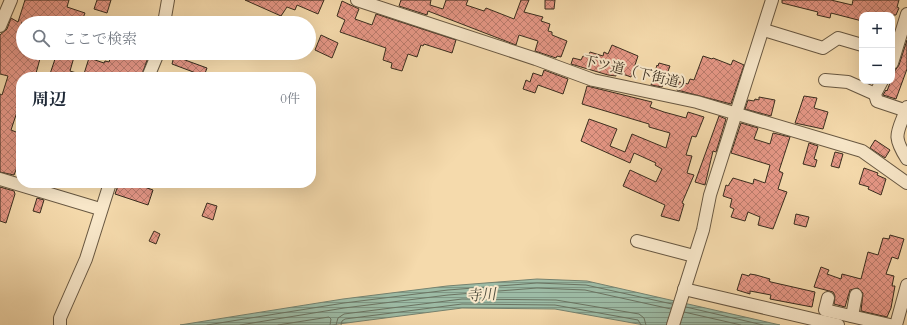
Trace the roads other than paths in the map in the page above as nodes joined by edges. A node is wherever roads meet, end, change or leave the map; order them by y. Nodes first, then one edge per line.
1 (11, 0) edge
2 (168, 0) edge
3 (357, 0) edge
4 (772, 0) edge
5 (907, 14) edge
6 (165, 16) edge
7 (0, 26) edge
8 (764, 30) junction
9 (859, 45) edge
10 (895, 53) edge
11 (155, 60) edge
12 (150, 72) edge
13 (825, 80) dead end
14 (880, 84) edge
15 (875, 94) junction
16 (907, 109) edge
17 (736, 114) junction
18 (907, 159) edge
19 (0, 180) edge
20 (907, 183) edge
21 (16, 185) edge
22 (28, 188) edge
23 (108, 188) edge
24 (100, 209) junction
25 (636, 241) dead end
26 (694, 256) junction
27 (907, 285) edge
28 (683, 291) junction
29 (856, 296) dead end
30 (828, 298) dead end
31 (852, 316) junction
32 (60, 325) edge
33 (673, 325) edge
34 (838, 325) edge
35 (890, 325) edge
36 (896, 325) edge

1 - 7 street
2 - 6 street
3 - 17 street, 下ツ道（下街道）
4 - 8 street
5 - 10 street
8 - 9 street
8 - 17 street
11 - 12 street
13 - 15 street
14 - 15 street
15 - 16 street
16 - 18 street
17 - 20 street, 下ツ道（下街道）
17 - 26 street
19 - 21 street
22 - 24 street
23 - 24 street
24 - 32 street
25 - 26 street
26 - 28 street
27 - 36 street
28 - 33 street
28 - 34 street
29 - 31 street
30 - 31 street
31 - 35 street

